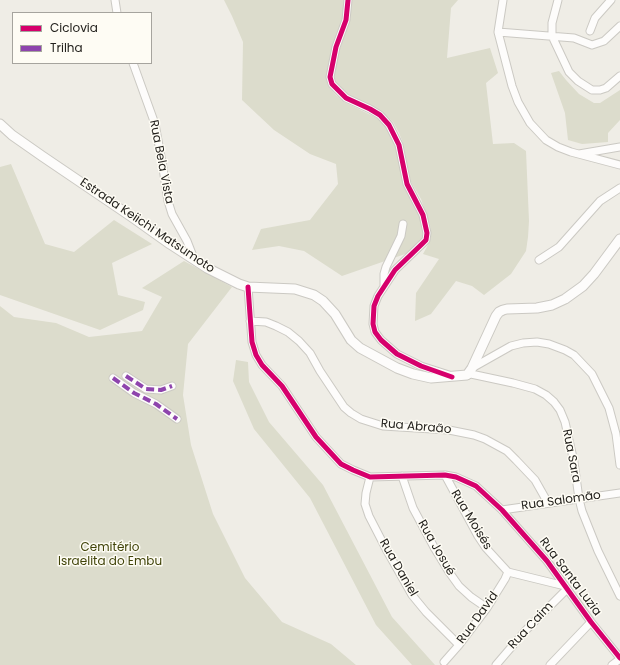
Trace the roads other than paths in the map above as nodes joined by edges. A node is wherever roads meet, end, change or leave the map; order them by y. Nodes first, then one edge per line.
1 (115, 0) edge
2 (348, 0) edge
3 (503, 0) edge
4 (558, 0) edge
5 (611, 0) edge
6 (117, 12) edge
7 (620, 26) edge
8 (590, 31) dead end
9 (498, 32) junction
10 (552, 36) junction
11 (133, 64) edge
12 (620, 76) edge
13 (0, 124) edge
14 (620, 147) edge
15 (578, 154) junction
16 (620, 165) edge
17 (620, 188) edge
18 (403, 224) dead end
19 (620, 239) edge
20 (194, 259) junction
21 (539, 260) dead end
22 (384, 286) junction
23 (248, 287) junction
24 (250, 321) junction
25 (470, 371) junction
26 (126, 376) dead end
27 (452, 377) junction
28 (113, 378) dead end
29 (172, 386) dead end
30 (177, 419) dead end
31 (620, 465) edge
32 (445, 475) junction
33 (402, 476) junction
34 (370, 477) junction
35 (620, 493) edge
36 (579, 499) junction
37 (548, 503) junction
38 (502, 510) junction
39 (508, 572) junction
40 (566, 587) junction
41 (620, 596) edge
42 (487, 608) junction
43 (591, 622) junction
44 (459, 645) junction
45 (620, 658) edge
46 (444, 662) dead end
47 (496, 665) edge
48 (550, 665) edge
49 (612, 665) edge

1 - 6 street
2 - 22 street
3 - 9 street
4 - 10 street
5 - 8 street
7 - 10 street
9 - 10 street
9 - 15 street
10 - 12 street
11 - 20 street, Rua Bela Vista
13 - 20 main road, Estrada Keiichi Matsumoto
14 - 15 street
15 - 16 street
17 - 21 street
18 - 22 street
19 - 25 main road
20 - 23 main road, Estrada Keiichi Matsumoto
22 - 27 street
23 - 24 street, Rua Santa Luzia
23 - 27 main road, Estrada Keiichi Matsumoto
24 - 34 street, Rua Santa Luzia
24 - 37 street, Rua Abraão
25 - 27 main road, Estrada Keiichi Matsumoto
25 - 31 street
25 - 36 street, Rua Sara
26 - 29 street
28 - 30 street
32 - 33 street, Rua Santa Luzia
32 - 38 street, Rua Santa Luzia
32 - 39 street, Rua Moisés
33 - 34 street, Rua Santa Luzia
33 - 42 street, Rua Josué
34 - 44 street, Rua Daniel
35 - 36 street, Rua Salomão
36 - 37 street, Rua Salomão
36 - 41 street, Rua Sara
37 - 38 street, Rua Salomão
38 - 40 street, Rua Santa Luzia
39 - 40 street
39 - 42 street, Rua David
40 - 43 street, Rua Santa Luzia
40 - 47 street, Rua Caim
42 - 44 street, Rua David
43 - 45 street, Rua Santa Luzia
43 - 48 street
44 - 46 street, Rua David
45 - 49 street

